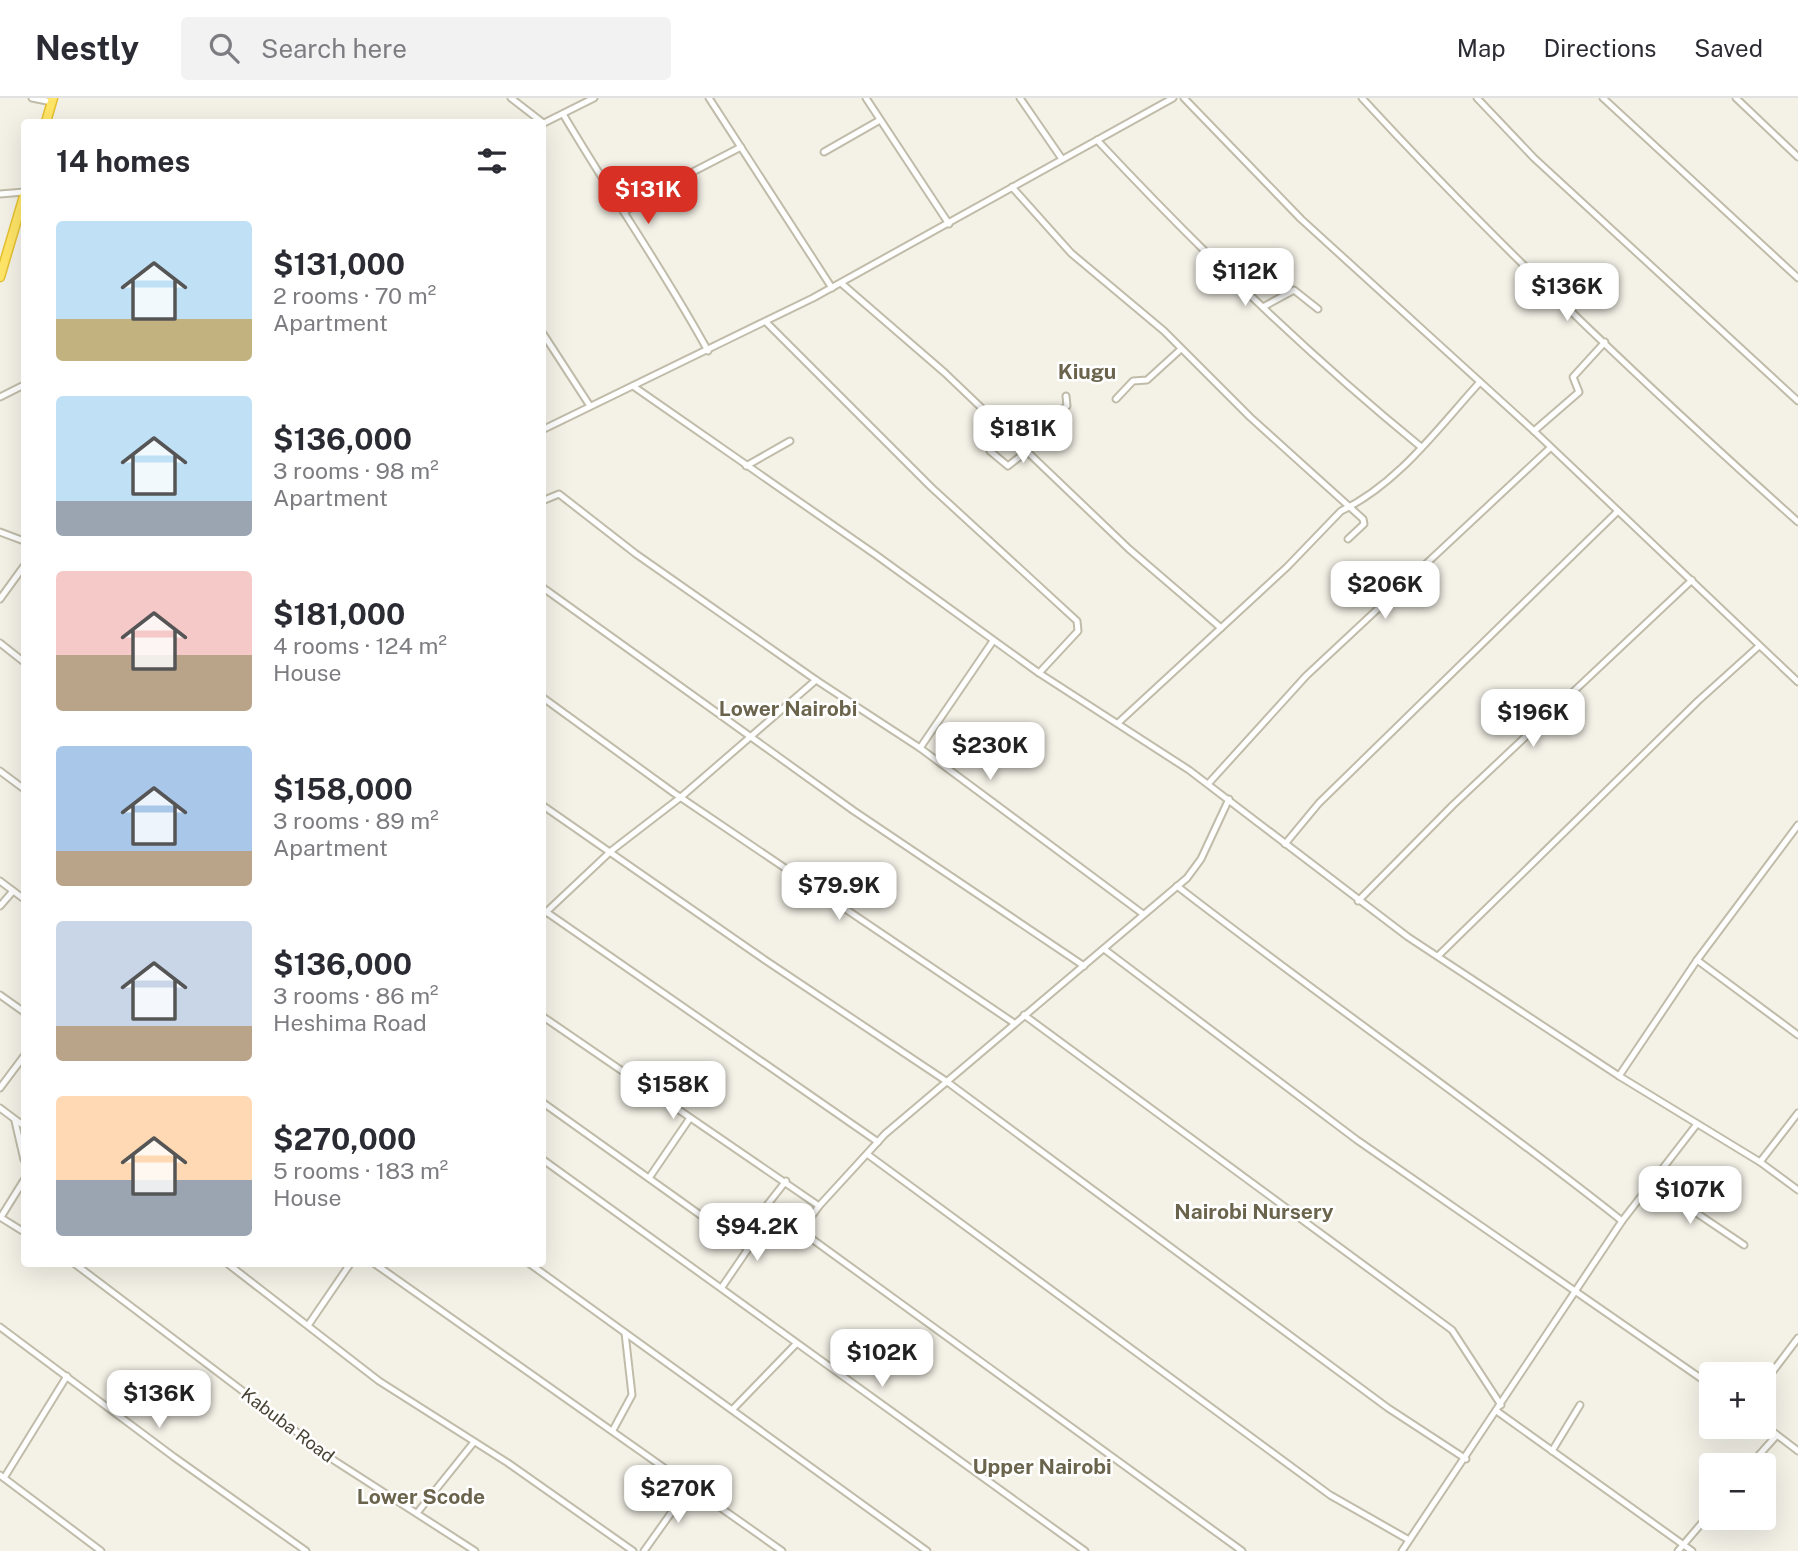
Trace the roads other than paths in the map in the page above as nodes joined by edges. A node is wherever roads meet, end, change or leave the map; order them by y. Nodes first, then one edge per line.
1 (32, 98) edge
2 (511, 98) edge
3 (594, 98) edge
4 (709, 98) edge
5 (866, 98) edge
6 (1020, 98) edge
7 (1173, 98) edge
8 (1184, 98) edge
9 (1362, 98) edge
10 (1477, 98) edge
11 (1603, 98) edge
12 (1736, 98) edge
13 (53, 100) edge
14 (563, 114) junction
15 (47, 119) edge
16 (537, 119) edge
17 (880, 120) junction
18 (546, 121) edge
19 (1097, 140) junction
20 (741, 147) junction
21 (824, 152) dead end
22 (1798, 157) edge
23 (1062, 159) junction
24 (1012, 187) junction
25 (0, 194) edge
26 (21, 194) edge
27 (21, 204) edge
28 (624, 212) junction
29 (949, 224) junction
30 (0, 277) edge
31 (1798, 278) edge
32 (841, 283) junction
33 (832, 288) junction
34 (1263, 307) junction
35 (1318, 309) dead end
36 (766, 322) junction
37 (546, 338) edge
38 (1605, 342) junction
39 (1181, 349) junction
40 (708, 351) junction
41 (1480, 382) junction
42 (21, 386) edge
43 (633, 386) junction
44 (1066, 396) dead end
45 (0, 397) edge
46 (1116, 399) dead end
47 (1798, 401) edge
48 (590, 406) junction
49 (546, 428) edge
50 (1534, 431) junction
51 (1015, 440) junction
52 (790, 441) dead end
53 (1421, 447) junction
54 (1550, 448) junction
55 (990, 451) dead end
56 (1027, 451) junction
57 (746, 466) junction
58 (546, 500) edge
59 (1349, 507) junction
60 (1618, 511) junction
61 (1798, 522) edge
62 (0, 531) edge
63 (21, 540) edge
64 (1348, 540) dead end
65 (21, 570) edge
66 (1692, 580) junction
67 (546, 590) edge
68 (0, 598) edge
69 (1221, 628) junction
70 (993, 640) junction
71 (0, 643) edge
72 (1759, 646) junction
73 (21, 660) edge
74 (1039, 673) junction
75 (816, 680) junction
76 (1798, 682) edge
77 (546, 700) edge
78 (1118, 723) junction
79 (748, 735) junction
80 (920, 748) junction
81 (0, 771) edge
82 (1208, 784) junction
83 (21, 787) edge
84 (681, 797) junction
85 (1229, 799) junction
86 (546, 808) edge
87 (1797, 827) edge
88 (1285, 844) junction
89 (611, 851) junction
90 (0, 881) edge
91 (1177, 886) junction
92 (13, 891) junction
93 (21, 897) edge
94 (1358, 901) junction
95 (0, 906) edge
96 (546, 911) edge
97 (546, 914) edge
98 (1143, 914) junction
99 (1104, 949) junction
100 (1438, 956) junction
101 (1697, 960) junction
102 (1084, 966) junction
103 (0, 995) edge
104 (21, 1010) edge
105 (1024, 1015) junction
106 (546, 1019) edge
107 (1014, 1023) junction
108 (1798, 1035) edge
109 (21, 1060) edge
110 (1619, 1076) junction
111 (946, 1081) junction
112 (0, 1088) edge
113 (546, 1105) edge
114 (0, 1108) edge
115 (1798, 1113) edge
116 (690, 1118) junction
117 (15, 1121) junction
118 (21, 1124) edge
119 (1697, 1124) junction
120 (878, 1142) junction
121 (21, 1147) edge
122 (867, 1154) junction
123 (546, 1162) edge
124 (1760, 1162) junction
125 (649, 1178) junction
126 (786, 1181) junction
127 (1651, 1183) junction
128 (21, 1185) edge
129 (1798, 1190) edge
130 (818, 1206) junction
131 (0, 1217) edge
132 (1622, 1221) junction
133 (21, 1230) edge
134 (738, 1242) junction
135 (1744, 1245) dead end
136 (79, 1267) edge
137 (232, 1267) edge
138 (349, 1267) edge
139 (379, 1267) edge
140 (534, 1267) edge
141 (722, 1287) junction
142 (1577, 1292) junction
143 (309, 1324) junction
144 (0, 1327) edge
145 (625, 1332) junction
146 (1798, 1338) edge
147 (796, 1344) junction
148 (1776, 1367) edge
149 (67, 1376) junction
150 (1699, 1377) edge
151 (1580, 1405) dead end
152 (733, 1409) junction
153 (1499, 1409) junction
154 (613, 1430) junction
155 (1777, 1435) joint
156 (474, 1442) junction
157 (1552, 1451) junction
158 (1798, 1451) edge
159 (1761, 1453) edge
160 (1466, 1459) junction
161 (2, 1477) edge
162 (691, 1485) junction
163 (417, 1513) junction
164 (1699, 1526) edge
165 (1409, 1540) junction
166 (1683, 1545) junction
167 (101, 1551) edge
168 (306, 1551) edge
169 (475, 1551) edge
170 (633, 1551) edge
171 (645, 1551) edge
172 (782, 1551) edge
173 (927, 1551) edge
174 (1085, 1551) edge
175 (1242, 1551) edge
176 (1402, 1551) edge
177 (1678, 1551) edge
178 (1692, 1551) edge

1 - 13 street
2 - 16 street
3 - 14 street
4 - 20 street
5 - 17 street
6 - 23 street
7 - 19 street
8 - 41 street
9 - 38 street
10 - 47 street
11 - 31 street
12 - 22 street
13 - 15 highway
14 - 18 street
14 - 28 street
17 - 21 street
17 - 29 street
19 - 23 street
19 - 34 street
20 - 28 street
20 - 33 street
23 - 24 street
24 - 29 street
24 - 39 street
25 - 26 street
27 - 30 highway
28 - 40 street
29 - 32 street
32 - 33 street
32 - 51 street
33 - 36 street
34 - 35 street
34 - 53 street
36 - 40 street
36 - 74 street
37 - 48 street
38 - 50 street
38 - 61 street
39 - 46 street
39 - 59 street
40 - 43 street
41 - 50 street
41 - 53 street
42 - 45 street
43 - 48 street
43 - 57 street
44 - 51 street
48 - 49 street
50 - 54 street
51 - 56 street
52 - 57 street
53 - 59 street
54 - 60 street
54 - 82 street
55 - 56 street
56 - 69 street
57 - 70 street
58 - 75 street
59 - 64 street
59 - 69 street
60 - 66 street
60 - 88 street
62 - 63 street
65 - 68 street
66 - 72 street
66 - 94 street
67 - 79 street
69 - 78 street
70 - 74 street
70 - 80 street
71 - 73 street
72 - 76 street
72 - 100 street
74 - 78 street
75 - 79 street
75 - 80 street
77 - 84 street
78 - 82 street
79 - 84 street
79 - 102 street
80 - 98 street
81 - 83 street
82 - 85 street
84 - 89 street
84 - 107 street
85 - 88 street
85 - 91 street
86 - 89 street
87 - 101 street
88 - 94 street
89 - 96 street
89 - 111 street
90 - 92 street
91 - 98 street
91 - 132 street
92 - 93 street
92 - 95 street
94 - 100 street
97 - 120 street
98 - 99 street
99 - 102 street
99 - 142 street
100 - 110 street
101 - 108 street
101 - 110 street
102 - 105 street
103 - 104 street
105 - 107 street
105 - 153 street
106 - 116 street
107 - 111 street
109 - 112 street
110 - 119 street
111 - 120 street
111 - 160 street
113 - 125 street
114 - 117 street
115 - 124 street
116 - 125 street
116 - 126 street
117 - 118 street
117 - 121 street
119 - 124 street
119 - 127 street
120 - 122 street
122 - 130 street
122 - 165 street
123 - 141 street
124 - 129 street
125 - 134 street
126 - 130 street
126 - 134 street
127 - 132 street
127 - 135 street
128 - 131 street
130 - 175 street
131 - 133 street
132 - 142 street
134 - 141 street
136 - 163 street, Kabuba Road
137 - 143 street
138 - 143 street
139 - 154 street
140 - 145 street
141 - 147 street
142 - 150 street
142 - 153 street
143 - 156 street
144 - 149 street
145 - 152 street
145 - 154 street
146 - 148 street
147 - 152 street
147 - 174 street
149 - 161 street
149 - 168 street
151 - 157 street
152 - 173 street
153 - 157 street
153 - 160 street
154 - 162 street
155 - 158 street
155 - 159 street
156 - 163 street
156 - 170 street
157 - 166 street
160 - 165 street
161 - 167 street
162 - 171 street
162 - 172 street
163 - 169 street, Kabuba Road
164 - 166 street
165 - 176 street
166 - 177 street
166 - 178 street

